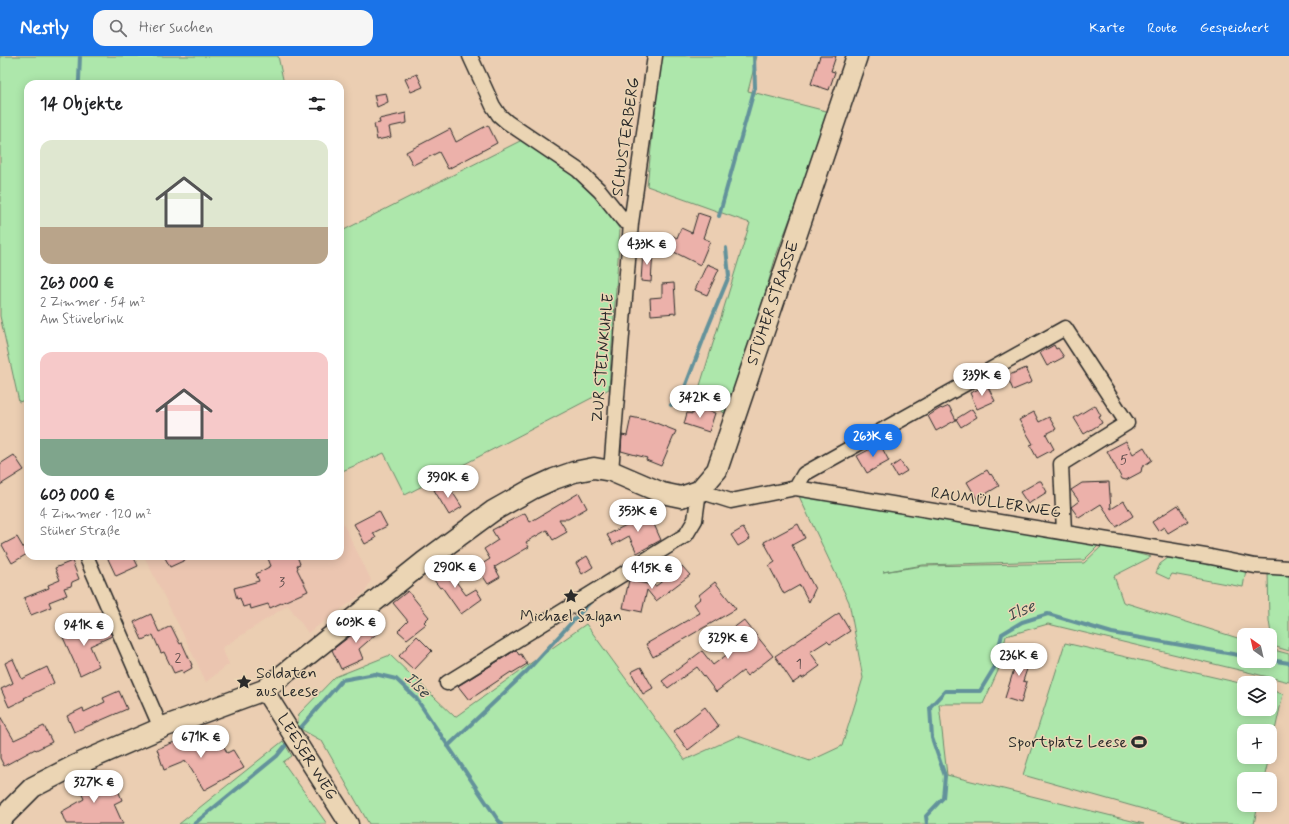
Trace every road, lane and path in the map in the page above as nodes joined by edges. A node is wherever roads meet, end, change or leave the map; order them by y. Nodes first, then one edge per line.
1 (470, 56) edge
2 (655, 56) edge
3 (857, 56) edge
4 (631, 223) junction
5 (611, 471) junction
6 (796, 488) junction
7 (699, 491) junction
8 (1064, 532) junction
9 (88, 560) edge
10 (1289, 568) edge
11 (447, 682) dead end
12 (264, 690) junction
13 (161, 728) junction
14 (0, 821) edge
15 (349, 824) edge

1 - 4 street
2 - 4 street, SCHUSTERBERG
3 - 7 main road, STÜHER STRASSE
4 - 5 street, ZUR STEINKUHLE
5 - 7 main road
5 - 12 main road
6 - 7 street, RAUMÜLLERWEG
6 - 8 street, RAUMÜLLERWEG
6 - 8 street
7 - 11 street
8 - 10 street, RAUMÜLLERWEG
9 - 13 street
12 - 13 main road
12 - 15 street, LEESER WEG
13 - 14 main road

